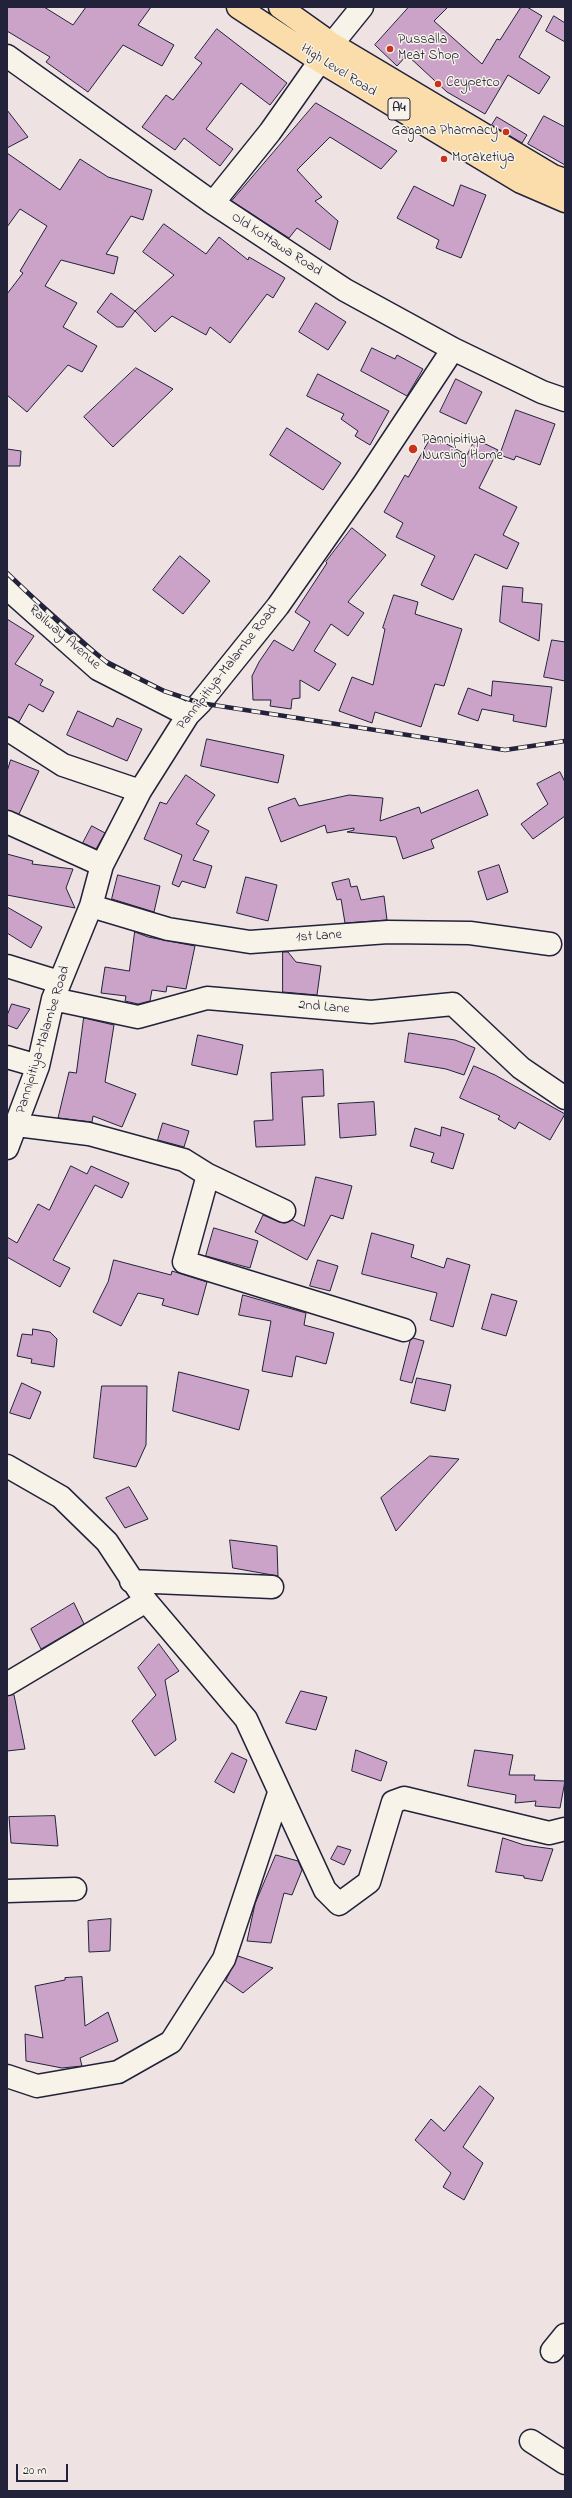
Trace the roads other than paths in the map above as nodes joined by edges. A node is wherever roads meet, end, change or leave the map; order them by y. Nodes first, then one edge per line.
1 (238, 7) edge
2 (280, 7) edge
3 (362, 7) edge
4 (326, 52) junction
5 (7, 56) edge
6 (565, 180) edge
7 (565, 201) edge
8 (213, 204) junction
9 (453, 349) junction
10 (565, 400) edge
11 (7, 588) edge
12 (188, 715) junction
13 (7, 729) edge
14 (140, 791) junction
15 (7, 822) edge
16 (102, 865) junction
17 (91, 906) junction
18 (550, 944) dead end
19 (7, 966) edge
20 (56, 990) junction
21 (7, 1057) edge
22 (38, 1066) junction
23 (565, 1098) edge
24 (18, 1125) junction
25 (7, 1148) edge
26 (208, 1175) junction
27 (284, 1211) dead end
28 (404, 1330) dead end
29 (7, 1466) edge
30 (131, 1581) junction
31 (272, 1587) dead end
32 (146, 1601) junction
33 (7, 1684) edge
34 (279, 1793) junction
35 (565, 1829) edge
36 (75, 1889) dead end
37 (7, 1891) edge
38 (7, 2076) edge
39 (531, 2441) dead end
40 (565, 2463) edge

1 - 4 highway, High Level Road / A4
2 - 4 highway, High Level Road / A4
3 - 4 street
4 - 6 highway, High Level Road / A4
4 - 7 highway, High Level Road / A4
4 - 8 street
5 - 8 street, Old Kottawa Road
8 - 9 street, Old Kottawa Road
9 - 10 street, Old Kottawa Road
9 - 12 street, Pannipitiya-Malambe Road
11 - 12 street, Railway Avenue
12 - 14 street, Pannipitiya-Malambe Road
13 - 14 street
14 - 16 street, Pannipitiya-Malambe Road
15 - 16 street
16 - 17 street, Pannipitiya-Malambe Road
17 - 18 street, 1st Lane
17 - 20 street, Pannipitiya-Malambe Road
19 - 20 street, 2nd Lane
20 - 22 street, Pannipitiya-Malambe Road
20 - 23 street, 2nd Lane
21 - 22 street
22 - 24 street, Pannipitiya-Malambe Road
24 - 25 street, Pannipitiya-Malambe Road
24 - 26 street
26 - 27 street
26 - 28 street
29 - 30 street
30 - 31 street
30 - 32 street
32 - 33 street
32 - 34 street
34 - 35 street
34 - 38 street
36 - 37 street
39 - 40 street

